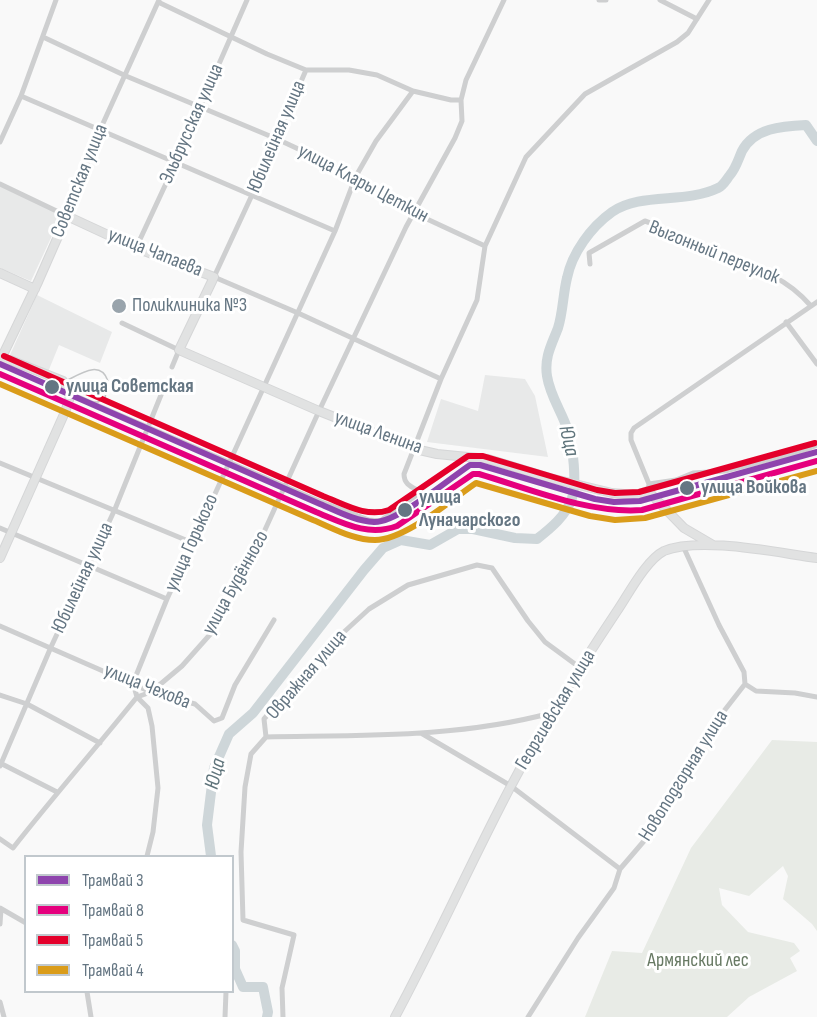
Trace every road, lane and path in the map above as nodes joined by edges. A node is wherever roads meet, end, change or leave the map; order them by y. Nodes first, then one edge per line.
1 (56, 0) edge
2 (248, 0) edge
3 (504, 0) edge
4 (598, 0) edge
5 (606, 0) edge
6 (660, 0) edge
7 (709, 0) edge
8 (159, 1) edge
9 (697, 19) junction
10 (231, 37) junction
11 (43, 38) junction
12 (306, 70) junction
13 (126, 76) junction
14 (413, 91) junction
15 (21, 96) junction
16 (461, 100) junction
17 (201, 106) junction
18 (100, 130) junction
19 (277, 139) junction
20 (0, 142) edge
21 (176, 162) junction
22 (356, 176) junction
23 (0, 184) edge
24 (252, 195) junction
25 (414, 213) junction
26 (67, 216) junction
27 (335, 231) junction
28 (484, 246) junction
29 (136, 248) junction
30 (590, 264) dead end
31 (0, 273) edge
32 (214, 277) junction
33 (35, 289) junction
34 (814, 304) edge
35 (298, 313) junction
36 (122, 322) dead end
37 (786, 322) junction
38 (354, 338) junction
39 (179, 350) junction
40 (0, 361) edge
41 (817, 363) edge
42 (172, 367) dead end
43 (441, 380) junction
44 (264, 387) junction
45 (163, 390) dead end
46 (71, 394) junction
47 (319, 411) junction
48 (146, 427) junction
49 (817, 445) edge
50 (415, 449) junction
51 (228, 462) junction
52 (0, 463) edge
53 (36, 478) junction
54 (285, 486) junction
55 (648, 488) junction
56 (114, 509) junction
57 (0, 528) edge
58 (684, 528) junction
59 (11, 533) junction
60 (193, 543) junction
61 (683, 546) junction
62 (713, 546) junction
63 (0, 558) edge
64 (817, 558) edge
65 (88, 565) junction
66 (167, 599) junction
67 (274, 620) dead end
68 (0, 626) edge
69 (51, 647) junction
70 (579, 668) junction
71 (133, 683) junction
72 (745, 684) junction
73 (151, 692) junction
74 (0, 695) edge
75 (137, 697) junction
76 (817, 697) edge
77 (27, 705) junction
78 (551, 713) junction
79 (421, 733) junction
80 (266, 737) junction
81 (100, 743) junction
82 (0, 764) edge
83 (511, 786) junction
84 (57, 792) junction
85 (0, 839) edge
86 (147, 855) edge
87 (620, 869) junction
88 (0, 908) edge
89 (24, 922) edge
90 (0, 924) edge
91 (87, 993) edge
92 (226, 993) edge
93 (0, 1002) edge
94 (4, 1017) edge
95 (91, 1017) edge
96 (225, 1017) edge
97 (283, 1017) edge
98 (395, 1017) edge
99 (528, 1017) edge

1 - 11 street
2 - 10 street, Эльбрусская улица
3 - 16 street, улица Будённого
4 - 5 street
6 - 9 street
7 - 9 street
8 - 10 street
8 - 13 street, Советская улица
9 - 28 street
10 - 12 street
10 - 17 street, Эльбрусская улица
11 - 13 street, улица Клары Цеткин
11 - 15 street
12 - 14 street
12 - 19 street, Юбилейная улица
13 - 17 street, улица Клары Цеткин
13 - 18 street, Советская улица
14 - 16 street
14 - 22 street, улица Горького
15 - 18 street
15 - 20 street
16 - 25 street, улица Будённого
17 - 19 street, улица Клары Цеткин
17 - 21 street, Эльбрусская улица
18 - 21 street
18 - 26 street, Советская улица
19 - 22 street, улица Клары Цеткин
19 - 24 street, Юбилейная улица
21 - 24 street
21 - 29 street, Эльбрусская улица
22 - 25 street, улица Клары Цеткин
22 - 27 street, улица Горького
23 - 26 street, улица Чапаева
24 - 27 street
24 - 32 street, Юбилейная улица
25 - 28 street, улица Клары Цеткин
25 - 38 street, улица Будённого
26 - 29 main road, улица Чапаева
26 - 33 main road, Советская улица
27 - 35 street, улица Горького
28 - 43 street
29 - 32 main road, улица Чапаева
30 - 34 street, Выгонный переулок
31 - 33 main road
32 - 35 street, улица Чапаева
32 - 39 main road, Юбилейная улица
33 - 40 main road, Советская улица
34 - 37 street
35 - 38 street, улица Чапаева
35 - 44 street, улица Горького
36 - 39 street, улица Ленина
37 - 41 street
37 - 55 street
38 - 43 street, улица Чапаева
38 - 47 street, улица Будённого
39 - 42 street, Юбилейная улица
39 - 44 main road, улица Ленина
40 - 46 main road
43 - 50 street
44 - 47 main road, улица Ленина
44 - 51 street, улица Горького
45 - 48 street, Юбилейная улица
46 - 48 street
46 - 53 main road
47 - 50 main road, улица Ленина
47 - 54 street, улица Будённого
48 - 51 street
48 - 56 street, Юбилейная улица
49 - 55 street
50 - 54 street
50 - 55 main road, улица Ленина
51 - 54 street
51 - 60 street, улица Горького
52 - 53 street
53 - 56 street
53 - 59 main road
54 - 73 street, улица Будённого
55 - 58 main road
56 - 60 street
56 - 65 street, Юбилейная улица
57 - 59 street
58 - 61 main road
58 - 62 main road
59 - 63 main road
59 - 65 street
60 - 66 street, улица Горького
61 - 62 main road, Георгиевская улица
61 - 70 main road, Георгиевская улица
61 - 72 street
62 - 64 main road, Георгиевская улица
65 - 66 street
65 - 69 street, Юбилейная улица
66 - 71 street, улица Горького
67 - 73 street, улица Чехова
68 - 69 street, улица Чехова
69 - 71 street, улица Чехова
69 - 77 street, Юбилейная улица
70 - 78 main road, Георгиевская улица
70 - 80 street, Овражная улица
71 - 73 street, улица Чехова
71 - 75 street
72 - 76 street
72 - 87 street, Новоподгорная улица
73 - 75 street, улица Будённого
74 - 77 street
75 - 81 street
75 - 86 street
77 - 81 street
77 - 82 street, Юбилейная улица
78 - 79 street
78 - 83 main road, Георгиевская улица
79 - 80 street
79 - 83 street
80 - 97 street, Овражная улица
81 - 84 street
82 - 84 street
83 - 87 street
83 - 98 main road, Георгиевская улица
84 - 85 street
87 - 99 street, Новоподгорная улица
88 - 89 street
88 - 90 street
91 - 95 street
92 - 96 street
93 - 94 street

